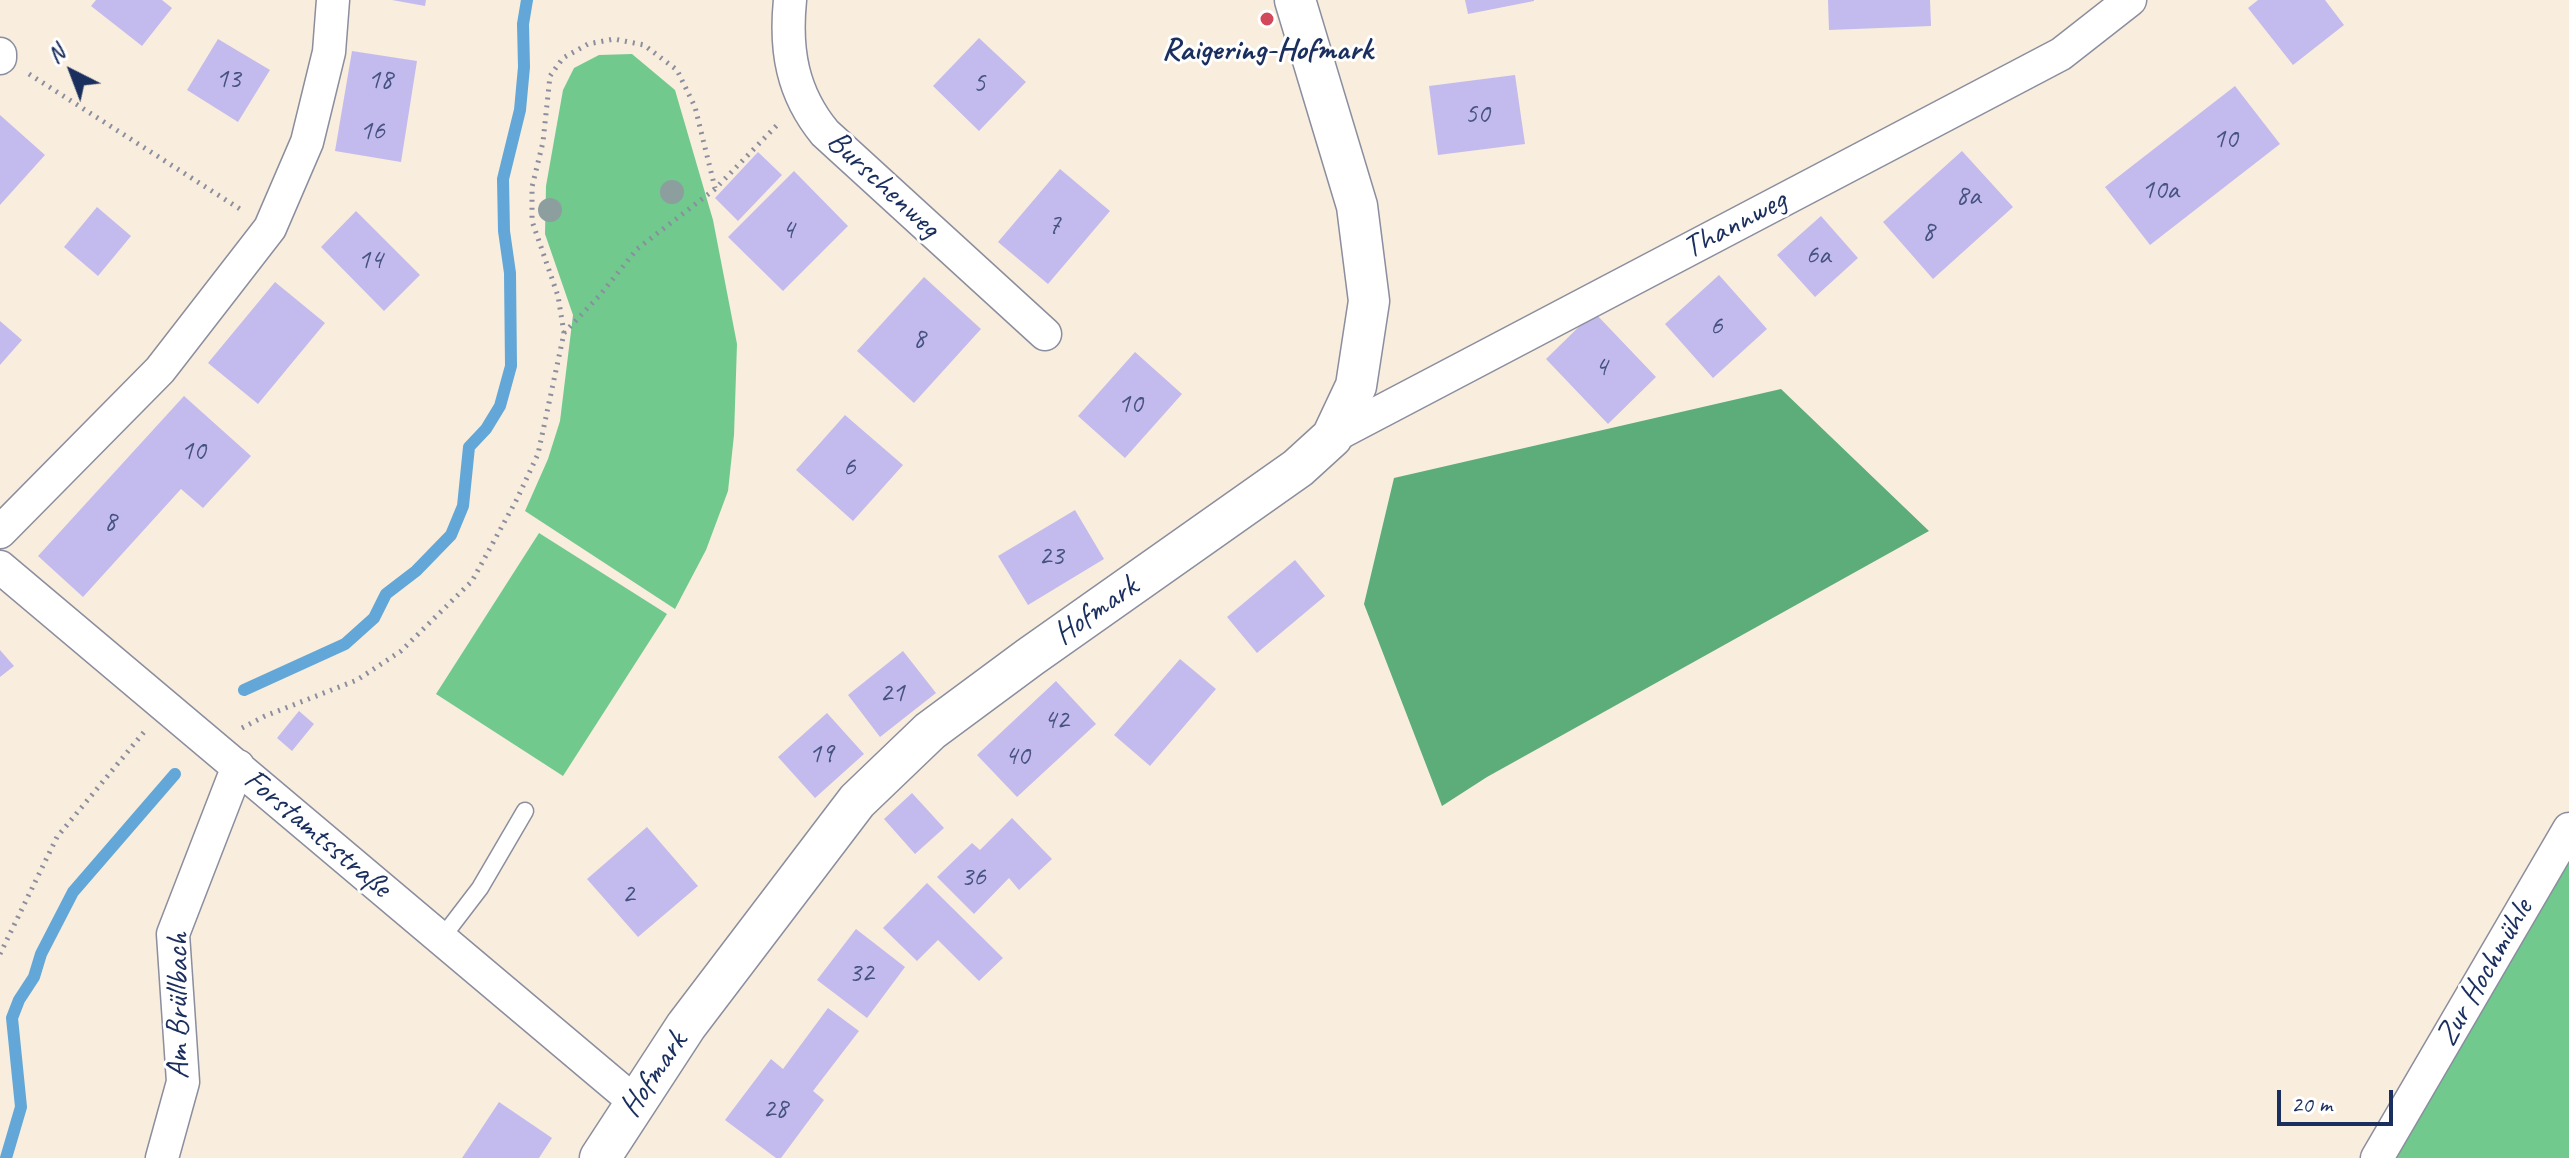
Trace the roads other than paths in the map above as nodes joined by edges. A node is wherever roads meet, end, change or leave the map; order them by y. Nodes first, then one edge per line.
1 (333, 0) edge
2 (790, 0) edge
3 (2130, 0) edge
4 (1294, 1) edge
5 (1045, 334) dead end
6 (1332, 437) junction
7 (0, 532) edge
8 (0, 567) edge
9 (229, 760) junction
10 (525, 811) dead end
11 (2569, 829) edge
12 (441, 939) junction
13 (635, 1102) junction
14 (162, 1158) edge
15 (600, 1158) edge
16 (2377, 1158) edge

1 - 7 street
2 - 5 street, Burschenweg
3 - 6 street, Thannweg
4 - 6 street, Hofmark
6 - 13 street, Hofmark
8 - 9 street, Forstamtsstraße
9 - 12 street, Forstamtsstraße
9 - 14 street, Am Brüllbach
10 - 12 lane
11 - 16 street, Zur Hochmühle
12 - 13 street, Forstamtsstraße
13 - 15 street, Hofmark

